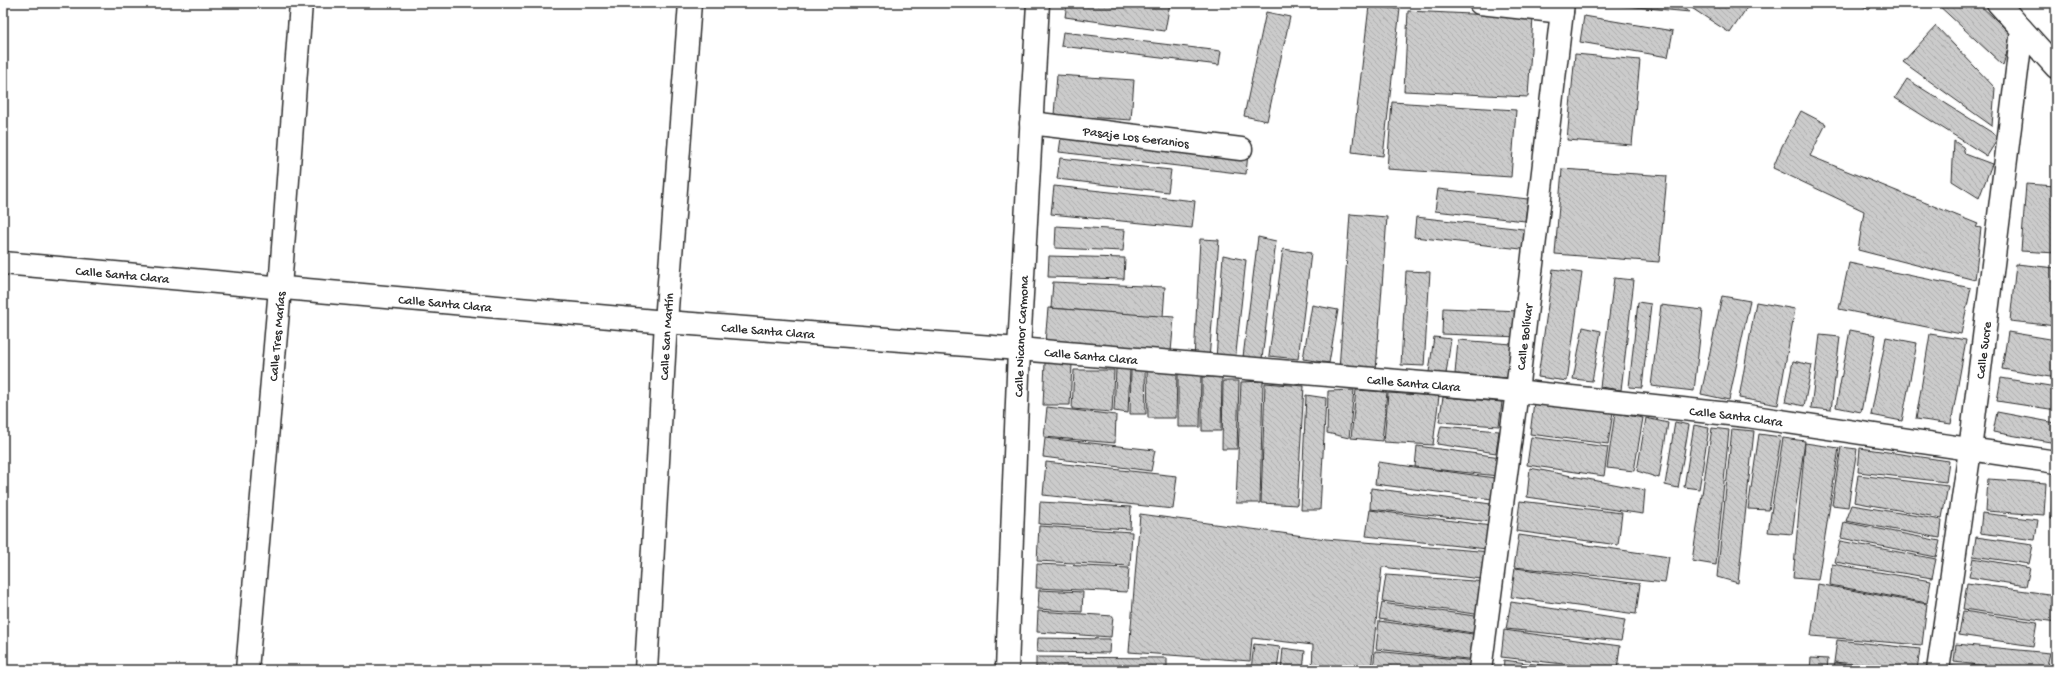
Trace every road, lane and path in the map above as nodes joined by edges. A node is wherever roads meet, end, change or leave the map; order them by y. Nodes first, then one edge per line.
1 (302, 3) edge
2 (690, 3) edge
3 (1038, 3) edge
4 (1480, 3) edge
5 (1998, 3) edge
6 (1563, 7) edge
7 (2022, 30) junction
8 (2056, 66) edge
9 (1031, 124) junction
10 (1241, 149) dead end
11 (3, 263) edge
12 (280, 288) junction
13 (666, 322) junction
14 (1018, 349) junction
15 (1517, 391) junction
16 (1970, 450) junction
17 (2056, 462) edge
18 (247, 670) edge
19 (646, 670) edge
20 (1007, 670) edge
21 (1480, 670) edge
22 (1938, 670) edge

1 - 12 street, Calle Tres Marías
2 - 13 street, Calle San Martín
3 - 9 street, Calle Nicanor Carmona
4 - 6 street
5 - 7 street
6 - 15 street, Calle Bolívar
7 - 8 street
7 - 16 street, Calle Sucre
9 - 10 street, Pasaje Los Geranios
9 - 14 street, Calle Nicanor Carmona
11 - 12 street, Calle Santa Clara
12 - 13 street, Calle Santa Clara
12 - 18 street, Calle Tres Marías
13 - 14 street, Calle Santa Clara
13 - 19 street, Calle San Martín
14 - 15 street, Calle Santa Clara
14 - 20 street, Calle Nicanor Carmona
15 - 16 street, Calle Santa Clara
15 - 21 street, Calle Bolívar
16 - 17 street, Calle Santa Clara
16 - 22 street, Calle Sucre

